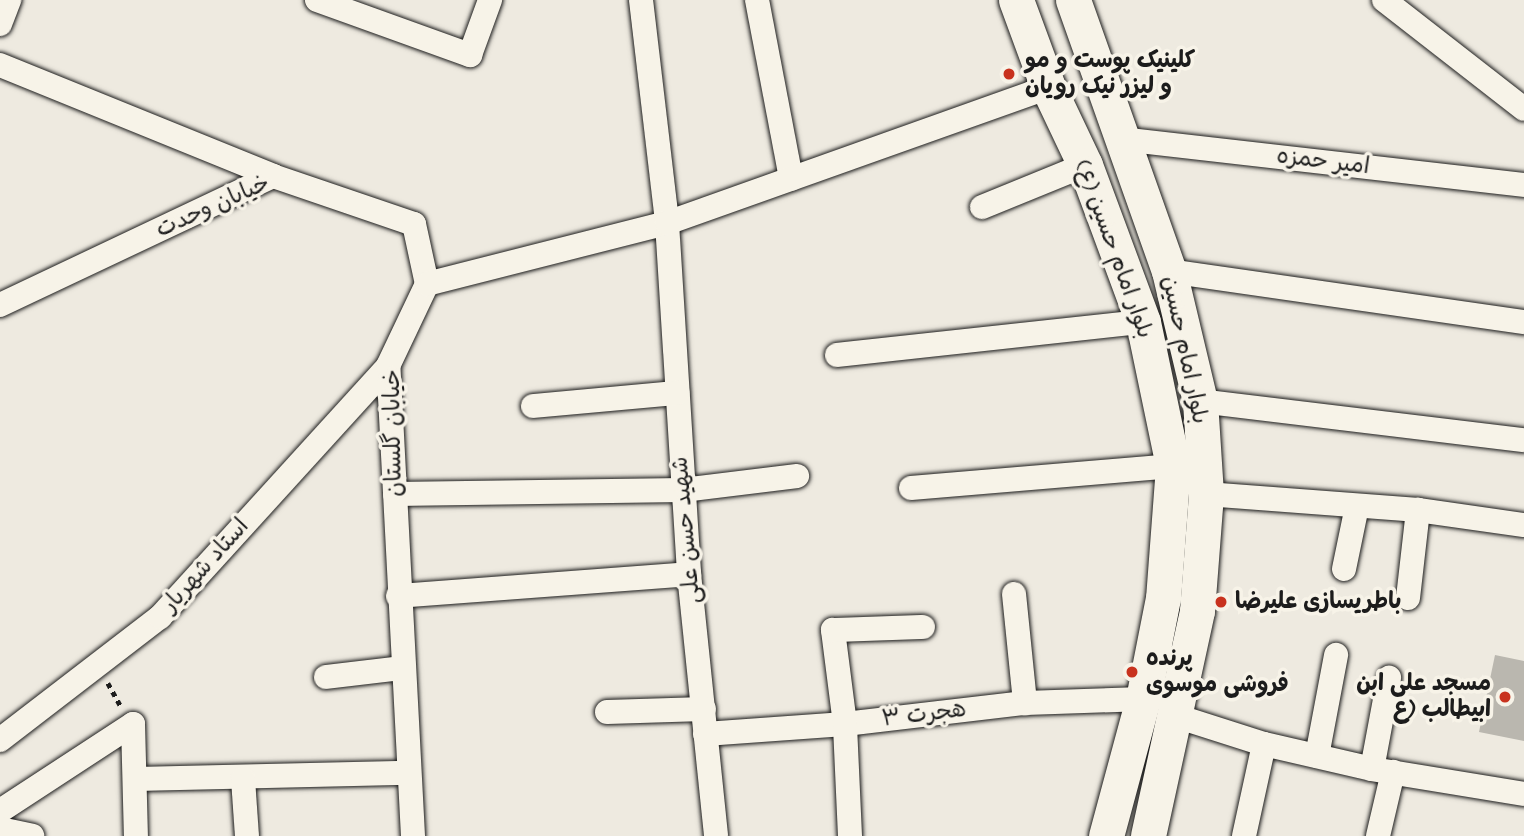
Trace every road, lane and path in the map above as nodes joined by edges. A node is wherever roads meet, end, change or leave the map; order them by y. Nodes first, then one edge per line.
1 (9, 0) edge
2 (317, 0) edge
3 (490, 0) edge
4 (641, 0) edge
5 (757, 0) edge
6 (1016, 0) edge
7 (1073, 0) edge
8 (1384, 0) edge
9 (0, 24) edge
10 (0, 65) edge
11 (1048, 87) junction
12 (1520, 101) edge
13 (1121, 139) junction
14 (1085, 165) junction
15 (273, 176) junction
16 (791, 179) junction
17 (1524, 185) edge
18 (982, 207) dead end
19 (667, 223) junction
20 (1169, 271) junction
21 (427, 284) junction
22 (0, 305) edge
23 (1524, 322) edge
24 (1143, 323) junction
25 (837, 355) dead end
26 (388, 366) junction
27 (677, 393) junction
28 (1200, 401) junction
29 (534, 406) dead end
30 (1524, 440) edge
31 (1173, 466) junction
32 (797, 476) dead end
33 (911, 488) dead end
34 (683, 490) junction
35 (395, 494) junction
36 (1206, 494) junction
37 (1357, 506) junction
38 (1418, 510) junction
39 (1524, 525) edge
40 (1344, 569) dead end
41 (689, 574) junction
42 (1014, 594) dead end
43 (398, 596) junction
44 (1408, 598) dead end
45 (923, 627) dead end
46 (1336, 655) dead end
47 (97, 666) junction
48 (401, 668) junction
49 (326, 677) dead end
50 (1389, 678) dead end
51 (1143, 699) junction
52 (1025, 703) junction
53 (704, 709) junction
54 (607, 712) dead end
55 (1176, 716) junction
56 (133, 724) junction
57 (845, 724) junction
58 (705, 734) junction
59 (0, 740) edge
60 (1264, 744) junction
61 (1317, 756) junction
62 (1382, 770) junction
63 (407, 773) junction
64 (137, 779) junction
65 (243, 779) junction
66 (1524, 793) edge
67 (0, 811) edge
68 (0, 829) edge
69 (32, 836) edge
70 (136, 836) edge
71 (247, 836) edge
72 (413, 836) edge
73 (716, 836) edge
74 (850, 836) edge
75 (1106, 836) edge
76 (1147, 836) edge
77 (1244, 836) edge
78 (1378, 836) edge

1 - 9 street
2 - 3 street
4 - 19 street, شهید حسن علی
5 - 16 street
6 - 11 main road, بلوار امام حسین (ع)
7 - 13 main road, بلوار امام حسین
8 - 12 street
10 - 15 street
11 - 14 main road, بلوار امام حسین (ع)
11 - 16 street
13 - 17 street, امیر حمزه
13 - 20 main road, بلوار امام حسین
14 - 18 street
14 - 24 main road, بلوار امام حسین (ع)
15 - 21 street, خیابان وحدت
15 - 22 street, خیابان وحدت
16 - 19 street
19 - 21 street
19 - 27 street, شهید حسن علی
20 - 23 street
20 - 28 main road, بلوار امام حسین
21 - 26 street, خیابان گلستان
24 - 25 street
24 - 31 main road, بلوار امام حسین (ع)
26 - 35 street, خیابان گلستان
26 - 47 street, استاد شهریار
27 - 29 street
27 - 34 street, شهید حسن علی
28 - 30 street
28 - 36 main road, بلوار امام حسین
31 - 33 street
31 - 51 main road, بلوار امام حسین (ع)
32 - 34 street
34 - 35 street
34 - 41 street, شهید حسن علی
35 - 43 street, خیابان گلستان
36 - 37 street
36 - 55 main road, بلوار امام حسین
37 - 38 street
37 - 40 street
38 - 39 street
38 - 44 street
41 - 43 street
41 - 53 street, شهید حسن علی
42 - 52 street
43 - 48 street, خیابان گلستان
45 - 57 street
46 - 61 street
47 - 56 path
47 - 59 street, استاد شهریار
48 - 49 street
48 - 63 street, خیابان گلستان
50 - 62 street
51 - 52 street, هجرت ۳
51 - 75 main road, بلوار امام حسین (ع)
52 - 57 street, هجرت ۳
53 - 54 street
53 - 58 street, شهید حسن علی
55 - 60 street
55 - 76 main road, بلوار امام حسین
56 - 64 street
56 - 67 street
57 - 58 street, هجرت ۳
57 - 74 street
58 - 73 street, شهید حسن علی
60 - 61 street
60 - 77 street
61 - 62 street
62 - 66 street
62 - 78 street
63 - 65 street
63 - 72 street, خیابان گلستان
64 - 65 street
64 - 70 street
65 - 71 street
68 - 69 street

